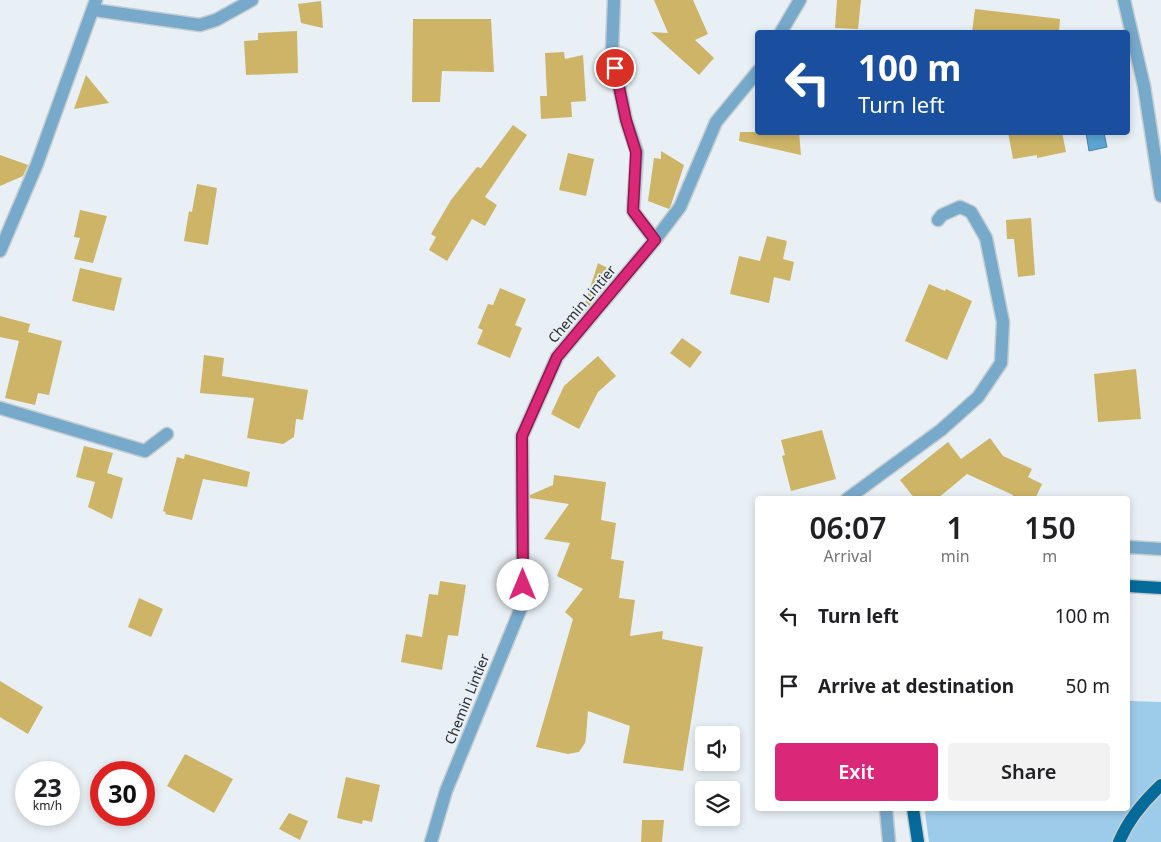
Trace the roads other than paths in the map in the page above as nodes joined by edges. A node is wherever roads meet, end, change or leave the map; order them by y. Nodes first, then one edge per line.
1 (252, 0) edge
2 (614, 0) edge
3 (800, 0) edge
4 (1124, 0) edge
5 (95, 5) edge
6 (782, 30) edge
7 (1128, 30) edge
8 (1130, 44) edge
9 (1132, 58) edge
10 (755, 75) edge
11 (1161, 196) edge
12 (938, 220) dead end
13 (655, 240) junction
14 (0, 251) edge
15 (0, 408) edge
16 (167, 434) dead end
17 (851, 496) edge
18 (1130, 547) edge
19 (1161, 549) edge
20 (1130, 586) edge
21 (1161, 588) edge
22 (1161, 785) edge
23 (886, 811) edge
24 (913, 811) edge
25 (431, 842) edge
26 (889, 842) edge
27 (918, 842) edge
28 (1119, 842) edge

1 - 5 street
2 - 13 street
3 - 6 street
4 - 7 street
5 - 14 street
8 - 9 street
9 - 11 street
10 - 13 street, Chemin Lintier
12 - 17 street
13 - 25 street, Chemin Lintier
15 - 16 street
18 - 19 street
20 - 21 main road
22 - 28 main road
23 - 26 street
24 - 27 main road

